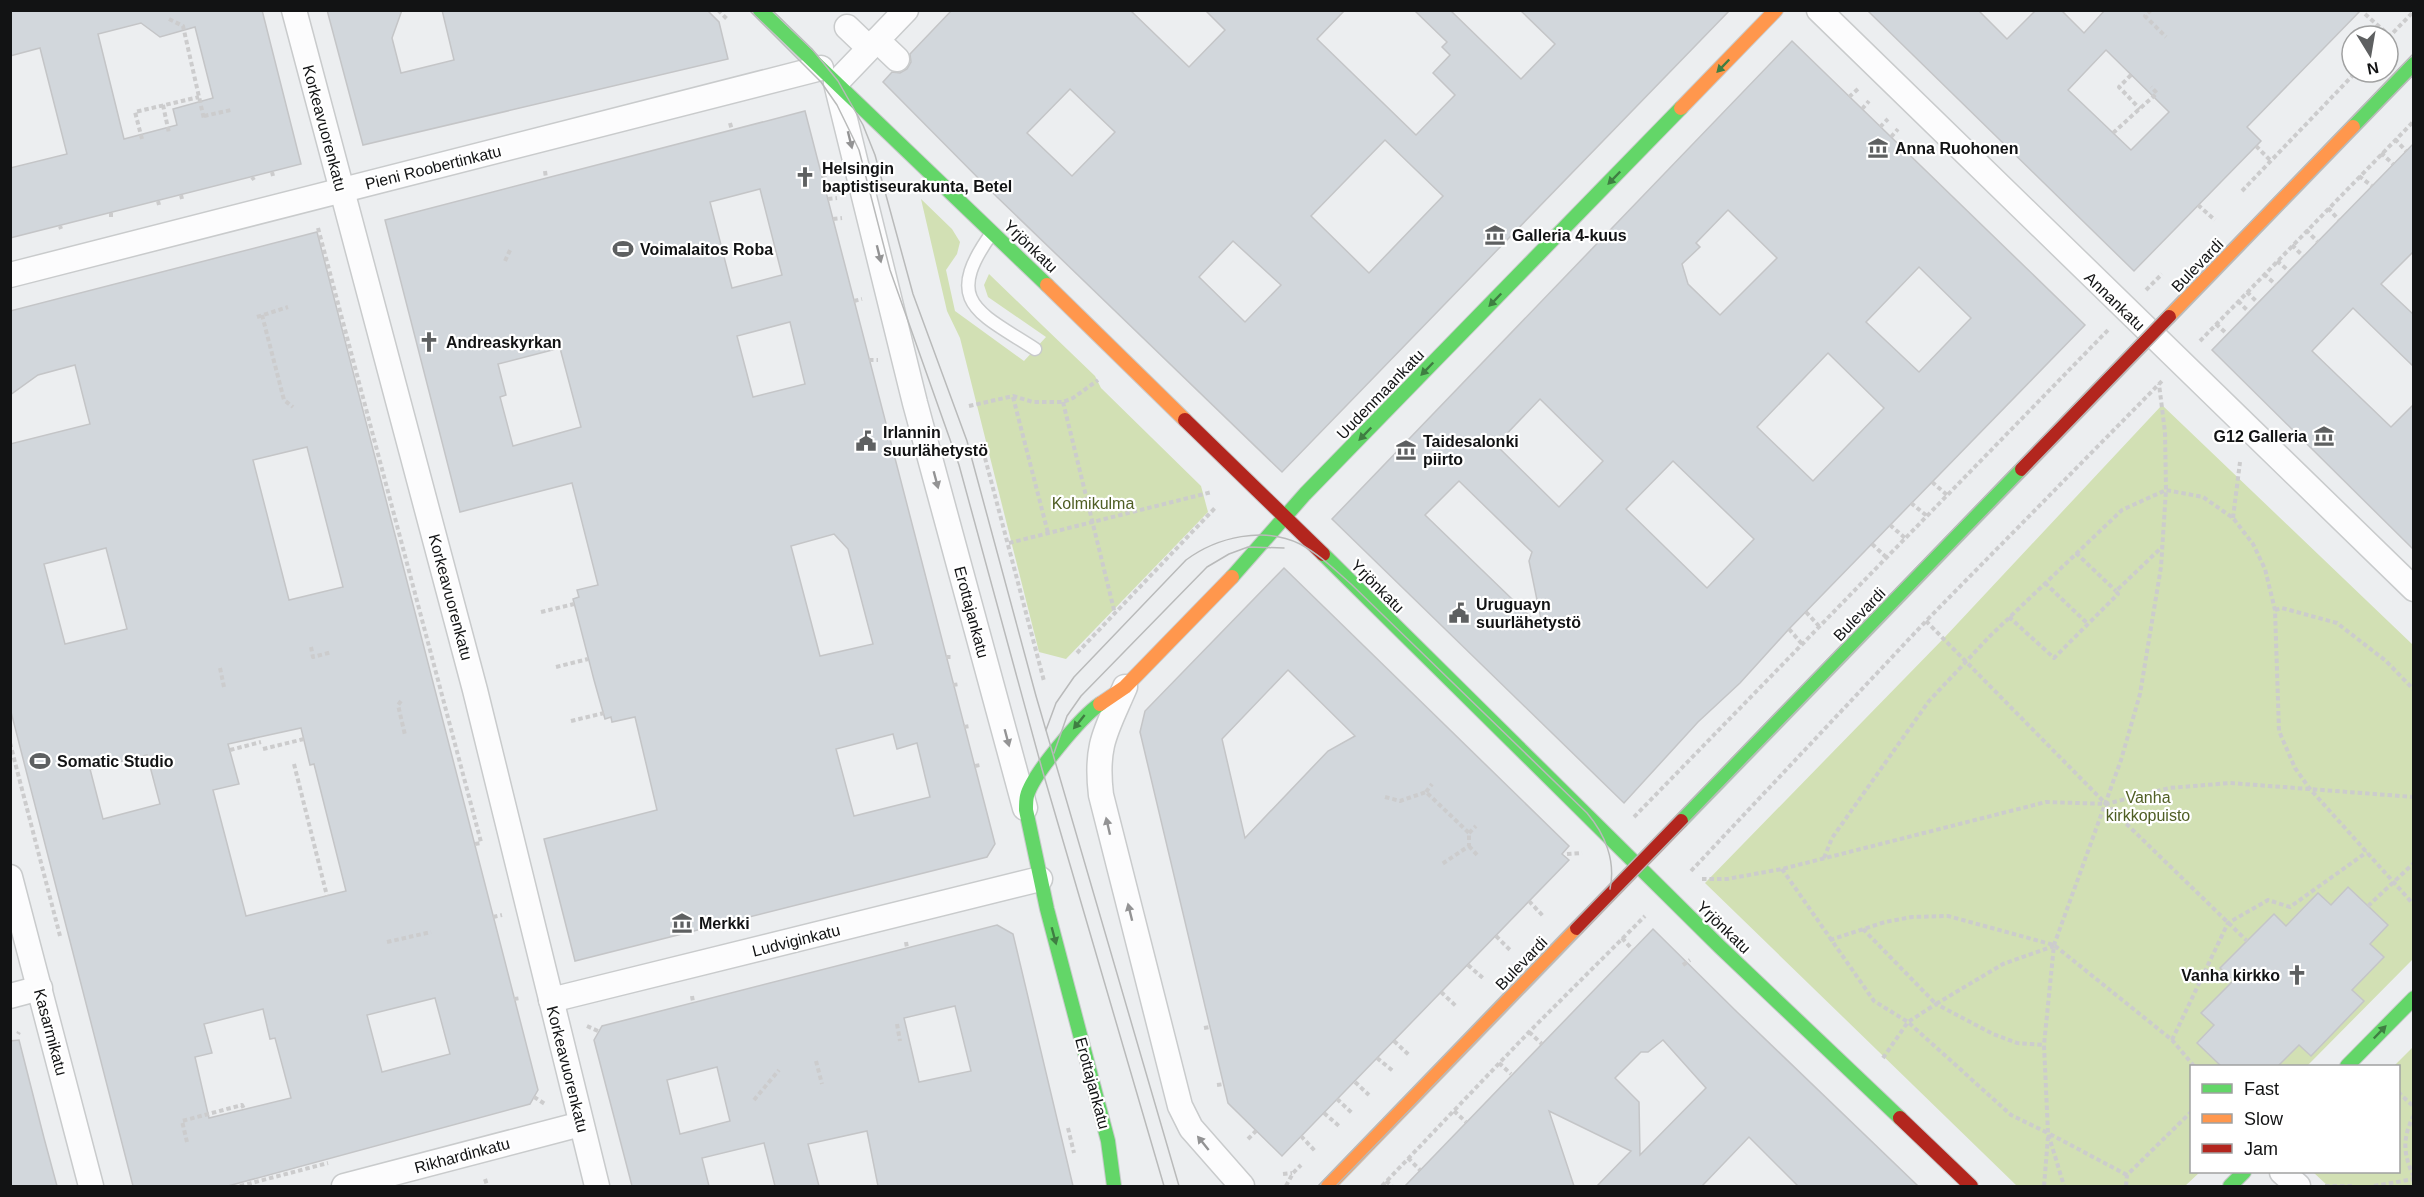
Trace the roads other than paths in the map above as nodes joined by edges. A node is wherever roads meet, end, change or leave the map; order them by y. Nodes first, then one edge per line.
1 (294, 10) edge
2 (760, 10) edge
3 (906, 10) edge
4 (1776, 10) edge
5 (1819, 10) edge
6 (847, 27) dead end
7 (866, 51) junction
8 (897, 59) dead end
9 (2414, 64) edge
10 (828, 76) junction
11 (341, 190) junction
12 (993, 232) junction
13 (10, 275) edge
14 (2151, 336) junction
15 (1035, 349) dead end
16 (1284, 517) junction
17 (2414, 589) edge
18 (1125, 687) junction
19 (1026, 810) junction
20 (1639, 866) junction
21 (10, 877) edge
22 (1040, 879) junction
23 (40, 988) junction
24 (10, 996) edge
25 (2414, 998) edge
26 (551, 1000) junction
27 (2348, 1065) edge
28 (581, 1124) junction
29 (1108, 1141) junction
30 (1125, 1168) dead end
31 (2243, 1173) edge
32 (2283, 1173) edge
33 (92, 1186) edge
34 (344, 1186) edge
35 (597, 1186) edge
36 (1114, 1186) edge
37 (1242, 1186) edge
38 (1328, 1186) edge
39 (1971, 1186) edge
40 (2230, 1186) edge
41 (2298, 1186) edge

1 - 11 street, Korkeavuorenkatu
2 - 10 street, Yrjönkatu
3 - 7 street
4 -> 16 street, Uudenmaankatu
5 - 14 street, Annankatu
6 - 7 street
7 - 8 street
7 - 10 street
9 - 14 street, Bulevardi
10 - 11 street, Pieni Roobertinkatu
10 - 12 street, Yrjönkatu
10 -> 19 street, Erottajankatu
11 - 13 street, Pieni Roobertinkatu
11 - 26 street, Korkeavuorenkatu
12 - 15 lane
12 - 16 street, Yrjönkatu
14 - 17 street, Annankatu
14 - 20 street, Bulevardi
16 - 18 street, Uudenmaankatu
16 - 20 street, Yrjönkatu
18 -> 19 street, Uudenmaankatu
37 -> 18 street
19 - 22 street, Erottajankatu
20 - 38 street, Bulevardi
20 - 39 street, Yrjönkatu
21 - 23 street, Kasarmikatu
22 - 26 street, Ludviginkatu
22 -> 29 street, Erottajankatu
23 - 24 street
23 - 33 street, Kasarmikatu
27 -> 25 street
26 - 28 street, Korkeavuorenkatu
28 - 34 street, Rikhardinkatu
28 - 35 street, Korkeavuorenkatu
29 - 30 street, Erottajankatu
29 - 36 street, Erottajankatu
31 - 40 street
32 - 41 street

